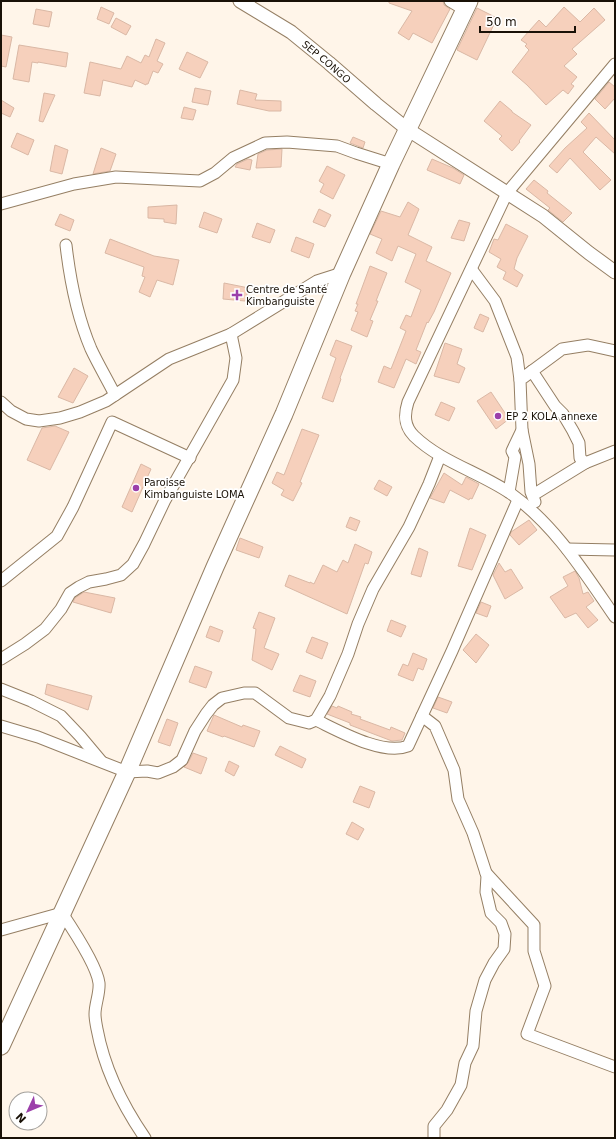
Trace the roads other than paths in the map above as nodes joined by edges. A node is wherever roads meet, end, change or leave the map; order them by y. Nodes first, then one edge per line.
1 (240, 1) edge
2 (450, 1) edge
3 (467, 6) edge
4 (615, 64) edge
5 (407, 129) junction
6 (391, 164) junction
7 (507, 193) junction
8 (1, 204) edge
9 (66, 245) dead end
10 (472, 270) junction
11 (615, 272) edge
12 (342, 273) junction
13 (231, 334) junction
14 (615, 351) edge
15 (532, 371) junction
16 (520, 380) junction
17 (115, 395) junction
18 (1, 402) edge
19 (522, 430) junction
20 (615, 451) edge
21 (440, 456) junction
22 (190, 458) junction
23 (585, 463) junction
24 (508, 492) junction
25 (533, 495) junction
26 (518, 500) junction
27 (543, 521) junction
28 (567, 549) junction
29 (615, 550) edge
30 (1, 581) edge
31 (615, 617) edge
32 (1, 659) edge
33 (1, 689) edge
34 (422, 716) junction
35 (316, 720) junction
36 (1, 726) edge
37 (102, 762) junction
38 (127, 772) junction
39 (486, 873) junction
40 (62, 913) junction
41 (1, 930) edge
42 (1, 1046) edge
43 (615, 1068) edge
44 (145, 1138) edge
45 (434, 1138) edge

1 - 5 street, SEP CONGO
2 - 3 street
3 - 5 main road
4 - 7 street
5 - 6 main road
5 - 7 street, SEP CONGO
6 - 8 street
6 - 12 main road
7 - 10 street
7 - 11 street, SEP CONGO
9 - 17 street
10 - 16 street
10 - 21 street
12 - 13 street
12 - 38 main road
13 - 17 street
13 - 22 street
14 - 15 street
15 - 16 street
15 - 23 street
16 - 19 street
17 - 18 street
19 - 24 street
19 - 25 street
20 - 23 street
21 - 24 street
21 - 35 street
22 - 30 street
22 - 32 street
23 - 25 street
24 - 26 street
25 - 27 street
26 - 27 street
26 - 34 street
27 - 28 street
28 - 29 street
28 - 31 street
33 - 37 street
34 - 35 street
34 - 39 street
35 - 38 street
36 - 37 street
37 - 38 street
38 - 40 main road
39 - 43 street
39 - 45 street
40 - 41 street
40 - 42 main road
40 - 44 street

